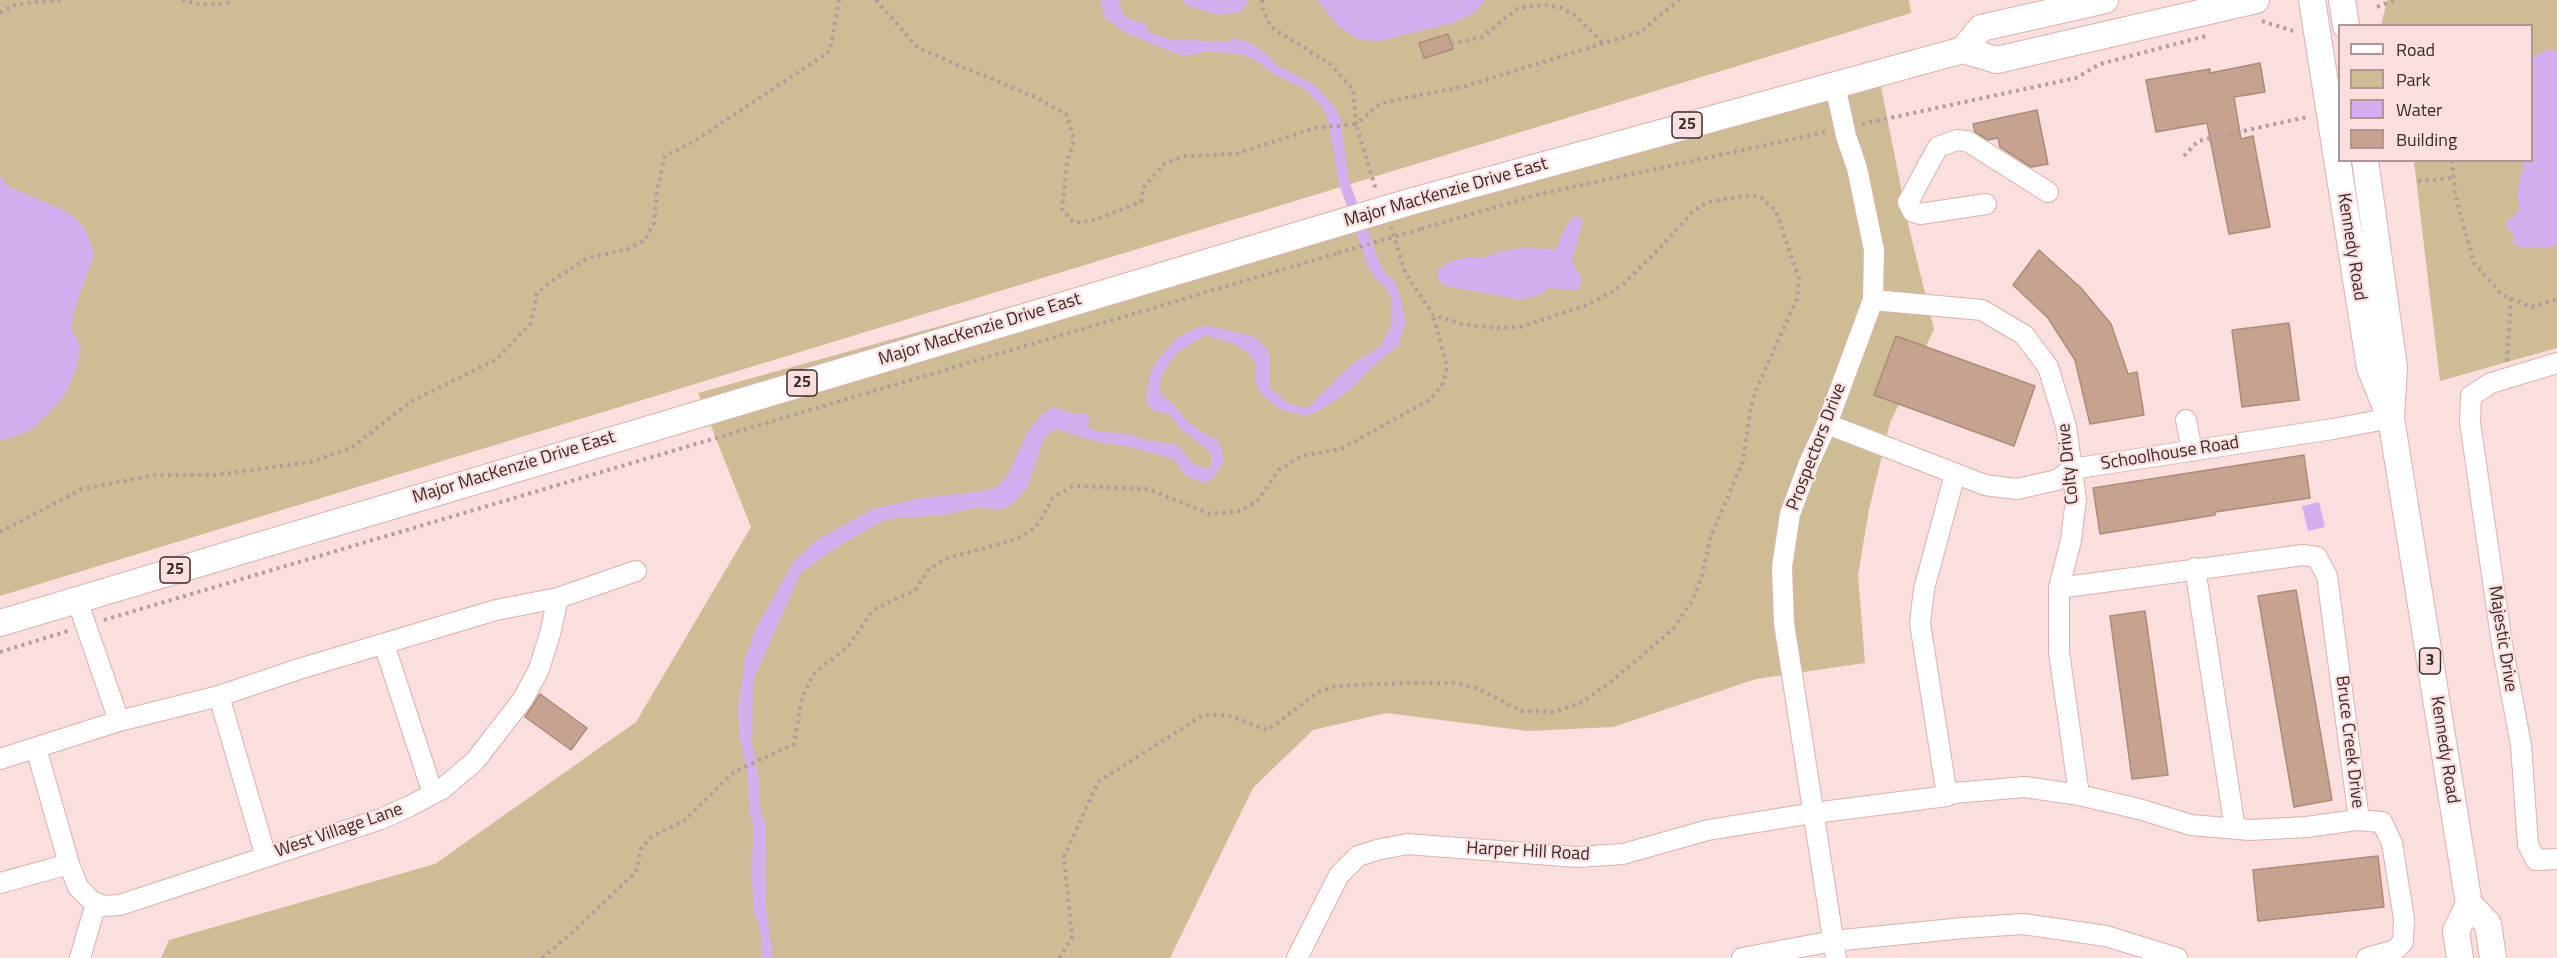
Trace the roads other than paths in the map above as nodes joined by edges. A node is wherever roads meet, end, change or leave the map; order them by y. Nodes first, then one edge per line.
1 (2105, 0) edge
2 (2256, 0) edge
3 (2312, 0) edge
4 (2342, 0) edge
5 (2346, 24) edge
6 (1963, 50) junction
7 (1835, 85) junction
8 (2365, 162) edge
9 (2048, 192) dead end
10 (1986, 204) dead end
11 (1873, 300) junction
12 (2557, 363) edge
13 (2391, 418) junction
14 (2186, 420) dead end
15 (1827, 424) junction
16 (2192, 451) junction
17 (2072, 469) junction
18 (1955, 474) junction
19 (2195, 568) junction
20 (636, 571) dead end
21 (2059, 588) junction
22 (558, 598) junction
23 (77, 600) junction
24 (0, 622) edge
25 (384, 644) junction
26 (219, 696) junction
27 (119, 721) junction
28 (36, 748) junction
29 (0, 759) edge
30 (433, 794) junction
31 (2079, 795) junction
32 (1947, 796) junction
33 (1814, 813) junction
34 (2359, 820) junction
35 (2235, 830) junction
36 (266, 857) junction
37 (2557, 859) edge
38 (69, 864) junction
39 (0, 883) edge
40 (96, 903) junction
41 (2469, 904) junction
42 (1835, 950) edge
43 (80, 958) edge
44 (1298, 958) edge
45 (1742, 958) edge
46 (2176, 958) edge
47 (2367, 958) edge
48 (2460, 958) edge
49 (2493, 958) edge

1 - 6 main road
2 - 6 main road
3 - 13 main road, Kennedy Road / 3
4 - 5 main road
6 - 7 main road, Major MacKenzie Drive East / 25
7 - 11 street, Prospectors Drive
7 - 23 main road, Major MacKenzie Drive East / 25, bridge
8 - 13 main road, Kennedy Road / 3
9 - 10 street
11 - 15 street, Prospectors Drive
11 - 17 street, Colty Drive
12 - 37 street, Majestic Drive
13 - 16 street, Schoolhouse Road
13 - 41 main road, Kennedy Road / 3
14 - 16 street
15 - 18 street, Schoolhouse Road
15 - 33 street, Prospectors Drive
16 - 17 street, Schoolhouse Road
17 - 18 street, Schoolhouse Road
17 - 21 street, Colty Drive
18 - 32 street
19 - 21 street, Bruce Creek Drive
19 - 34 street, Bruce Creek Drive
19 - 35 street
20 - 22 street
21 - 31 street, Colty Drive
22 - 25 street
22 - 30 street, West Village Lane
23 - 24 main road, Major MacKenzie Drive East / 25
23 - 27 street
25 - 26 street
25 - 30 street
26 - 27 street
26 - 36 street
27 - 28 street
28 - 29 street
28 - 38 street
30 - 36 street, West Village Lane
31 - 32 street, Bruce Creek Drive
31 - 35 street, Bruce Creek Drive
32 - 33 street, Bruce Creek Drive
33 - 42 street, Prospectors Drive
33 - 44 street, Harper Hill Road
34 - 35 street, Bruce Creek Drive
34 - 47 street
36 - 40 street, West Village Lane
38 - 39 street
38 - 40 street
40 - 43 street
41 - 48 main road
41 - 49 main road
42 - 45 street
42 - 46 street

